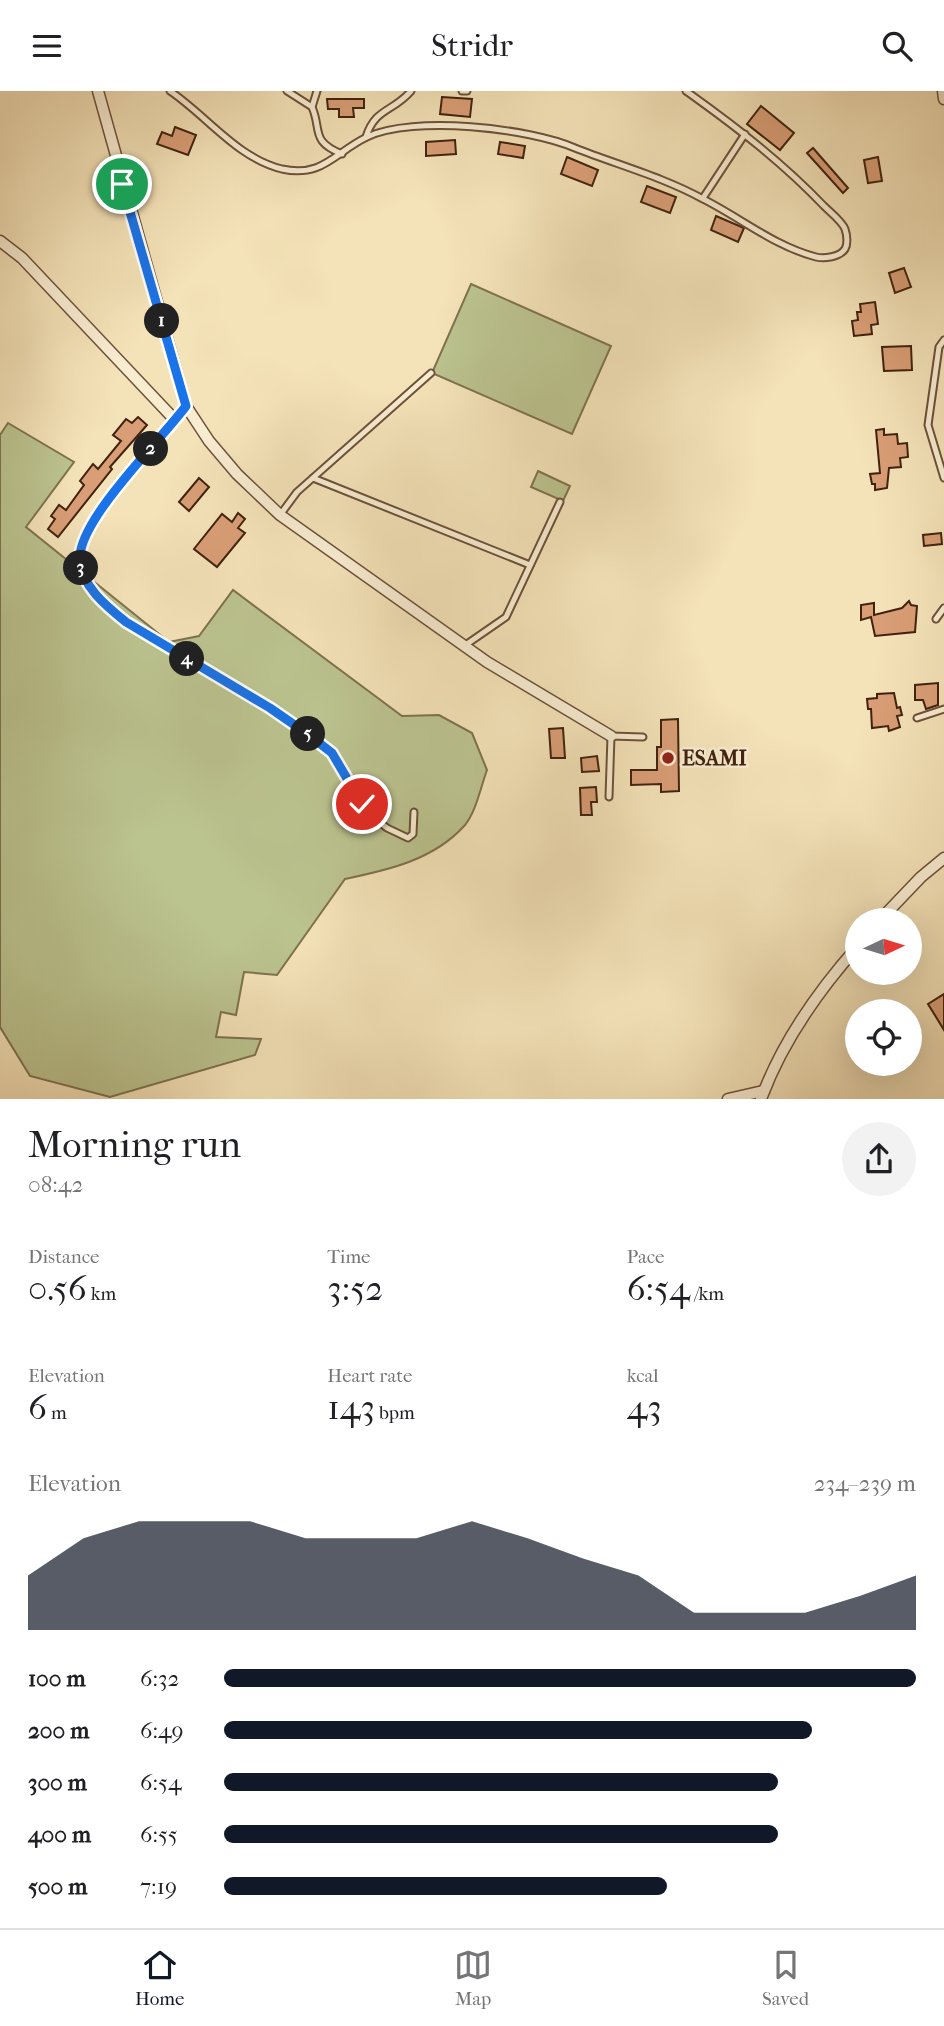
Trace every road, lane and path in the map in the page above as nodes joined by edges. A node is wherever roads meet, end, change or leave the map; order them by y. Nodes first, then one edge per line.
1 (98, 91) edge
2 (170, 91) edge
3 (287, 91) edge
4 (317, 91) edge
5 (411, 91) edge
6 (686, 91) edge
7 (943, 91) edge
8 (944, 99) edge
9 (312, 107) junction
10 (745, 134) junction
11 (366, 137) junction
12 (342, 154) junction
13 (703, 198) junction
14 (0, 241) edge
15 (944, 340) edge
16 (431, 373) dead end
17 (186, 406) junction
18 (176, 420) junction
19 (313, 478) junction
20 (944, 478) edge
21 (560, 502) dead end
22 (280, 515) junction
23 (530, 565) junction
24 (944, 608) edge
25 (936, 619) dead end
26 (464, 646) junction
27 (944, 709) edge
28 (917, 718) dead end
29 (611, 736) junction
30 (643, 737) dead end
31 (609, 797) dead end
32 (414, 812) dead end
33 (944, 858) edge
34 (891, 908) edge
35 (845, 962) edge
36 (762, 1095) edge
37 (728, 1098) edge

1 - 17 street
2 - 12 lane
3 - 9 lane
4 - 9 lane
5 - 11 lane
6 - 10 lane
7 - 8 street
9 - 12 lane
10 - 13 lane
10 - 13 lane
11 - 12 lane
11 - 13 lane
14 - 18 street
15 - 20 lane
16 - 19 lane
17 - 18 lane
17 - 22 street
18 - 32 lane
19 - 22 lane
19 - 23 lane
21 - 23 lane
22 - 26 street
23 - 26 lane
24 - 25 lane
26 - 29 street
27 - 28 lane
29 - 30 lane
29 - 31 lane
33 - 34 street
35 - 36 street
36 - 37 street

